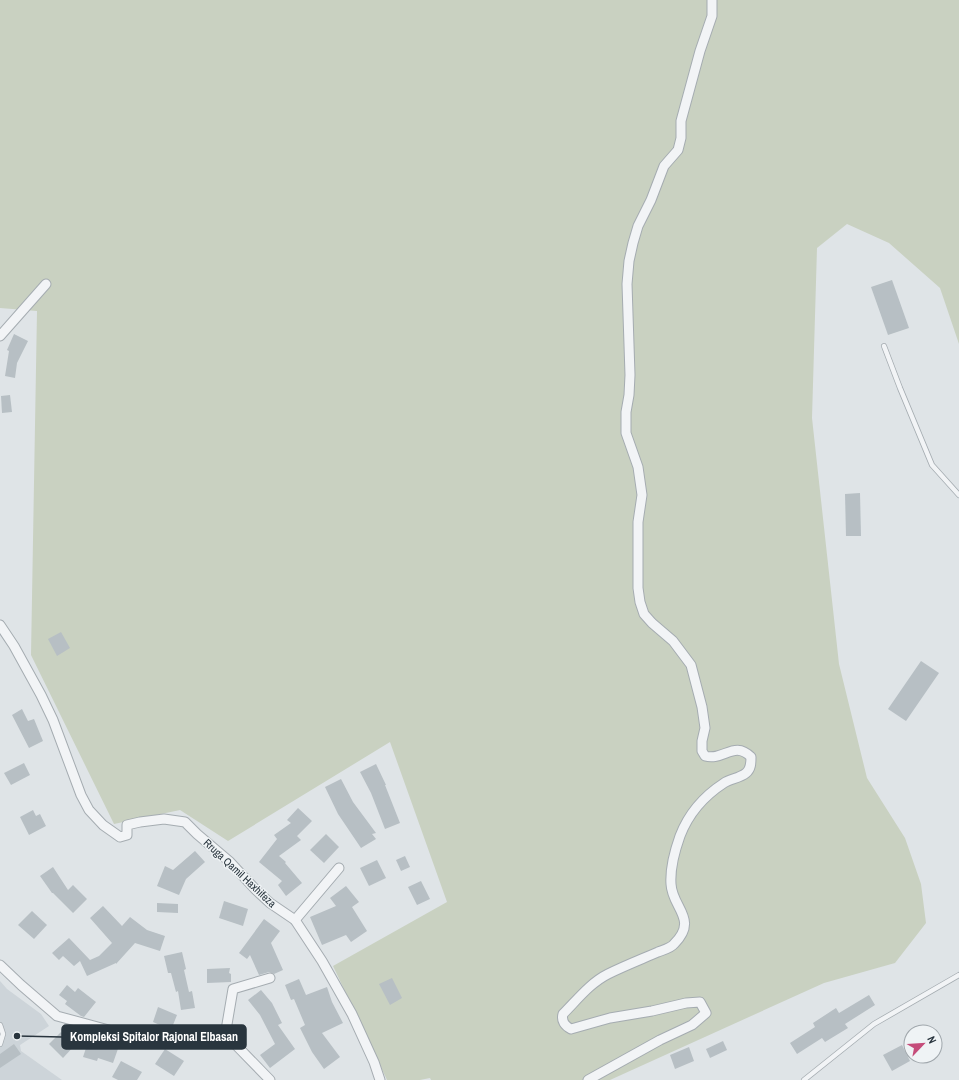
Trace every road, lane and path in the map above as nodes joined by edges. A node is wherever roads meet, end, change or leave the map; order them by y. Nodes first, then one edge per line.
1 (712, 0) edge
2 (46, 284) dead end
3 (0, 336) edge
4 (884, 346) dead end
5 (959, 494) edge
6 (0, 625) edge
7 (339, 868) dead end
8 (295, 920) junction
9 (0, 965) edge
10 (959, 975) edge
11 (270, 978) dead end
12 (0, 1025) edge
13 (225, 1036) junction
14 (0, 1044) edge
15 (270, 1080) edge
16 (380, 1080) edge
17 (588, 1080) edge
18 (804, 1080) edge

1 - 17 street
2 - 3 street
4 - 5 lane
6 - 8 street, Rruga Qamil Haxhifeza
7 - 8 street
8 - 16 street, Rruga Qamil Haxhifeza
9 - 13 street
10 - 18 lane
11 - 13 street
12 - 14 lane
13 - 15 street

